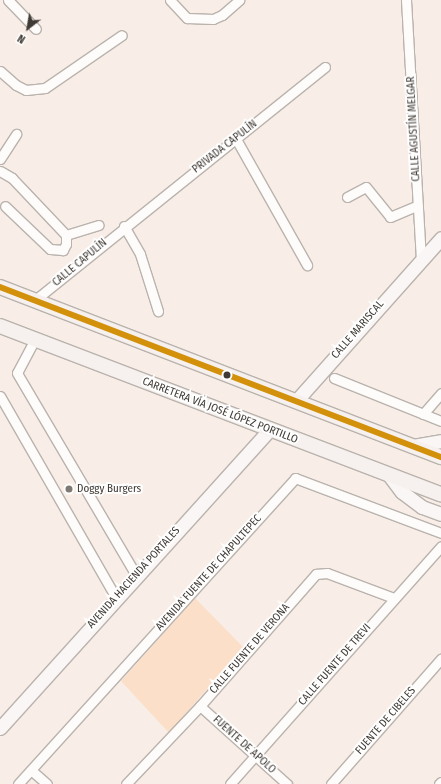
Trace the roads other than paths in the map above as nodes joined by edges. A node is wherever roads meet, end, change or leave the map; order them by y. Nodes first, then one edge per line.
1 (170, 0) edge
2 (239, 0) edge
3 (406, 0) edge
4 (11, 1) edge
5 (36, 29) dead end
6 (122, 35) dead end
7 (324, 66) dead end
8 (0, 71) edge
9 (16, 134) dead end
10 (236, 140) junction
11 (0, 159) edge
12 (0, 171) edge
13 (347, 197) dead end
14 (418, 205) junction
15 (5, 206) dead end
16 (99, 225) dead end
17 (124, 226) junction
18 (66, 235) junction
19 (441, 238) edge
20 (420, 259) junction
21 (307, 265) dead end
22 (0, 287) edge
23 (35, 300) junction
24 (158, 310) dead end
25 (0, 326) edge
26 (35, 339) junction
27 (334, 378) dead end
28 (441, 393) edge
29 (0, 396) edge
30 (296, 401) junction
31 (423, 414) junction
32 (441, 421) edge
33 (269, 430) junction
34 (441, 440) edge
35 (414, 446) junction
36 (441, 457) edge
37 (389, 475) junction
38 (441, 494) edge
39 (441, 514) edge
40 (441, 533) edge
41 (441, 546) edge
42 (136, 575) junction
43 (116, 598) junction
44 (394, 598) junction
45 (441, 659) edge
46 (200, 706) junction
47 (0, 728) edge
48 (256, 754) junction
49 (30, 770) junction
50 (18, 784) edge
51 (46, 784) edge
52 (126, 784) edge
53 (230, 784) edge
54 (287, 784) edge
55 (331, 784) edge

1 - 2 street
3 - 14 street, CALLE AGUSTÍN MELGAR
4 - 5 street
6 - 8 street
7 - 10 street, PRIVADA CAPULÍN
9 - 11 street
10 - 17 street, PRIVADA CAPULÍN
10 - 21 street
12 - 18 street
13 - 14 street
14 - 20 street, CALLE AGUSTÍN MELGAR
15 - 18 street
16 - 18 street
17 - 23 street, CALLE CAPULÍN
17 - 24 street
19 - 20 main road, CALLE MARISCAL
20 - 30 main road, CALLE MARISCAL
22 - 23 main road
23 - 30 main road
25 - 26 main road, CARRETERA VÍA JOSÉ LÓPEZ PORTILLO
26 - 33 main road, CARRETERA VÍA JOSÉ LÓPEZ PORTILLO
26 - 42 street
27 - 31 street
28 - 31 street
29 - 43 street
30 - 35 main road
31 - 32 street
33 - 37 main road, CARRETERA VÍA JOSÉ LÓPEZ PORTILLO
33 - 42 main road, AVENIDA HACIENDA PORTALES
34 - 35 main road
35 - 36 main road
37 - 38 main road, CARRETERA VÍA JOSÉ LÓPEZ PORTILLO
37 - 39 main road
40 - 49 street, AVENIDA FUENTE DE CHAPULTEPEC
41 - 44 street, CALLE FUENTE DE TREVI
42 - 43 main road, AVENIDA HACIENDA PORTALES
43 - 47 main road, AVENIDA HACIENDA PORTALES
44 - 46 street, CALLE FUENTE DE VERONA
44 - 48 street, CALLE FUENTE DE TREVI
45 - 55 street, FUENTE DE CIBELES
46 - 48 street, FUENTE DE APOLO
46 - 52 street, CALLE FUENTE DE VERONA
48 - 53 street, CALLE FUENTE DE TREVI
48 - 54 street, FUENTE DE APOLO
49 - 50 street, AVENIDA FUENTE DE CHAPULTEPEC
49 - 51 street

